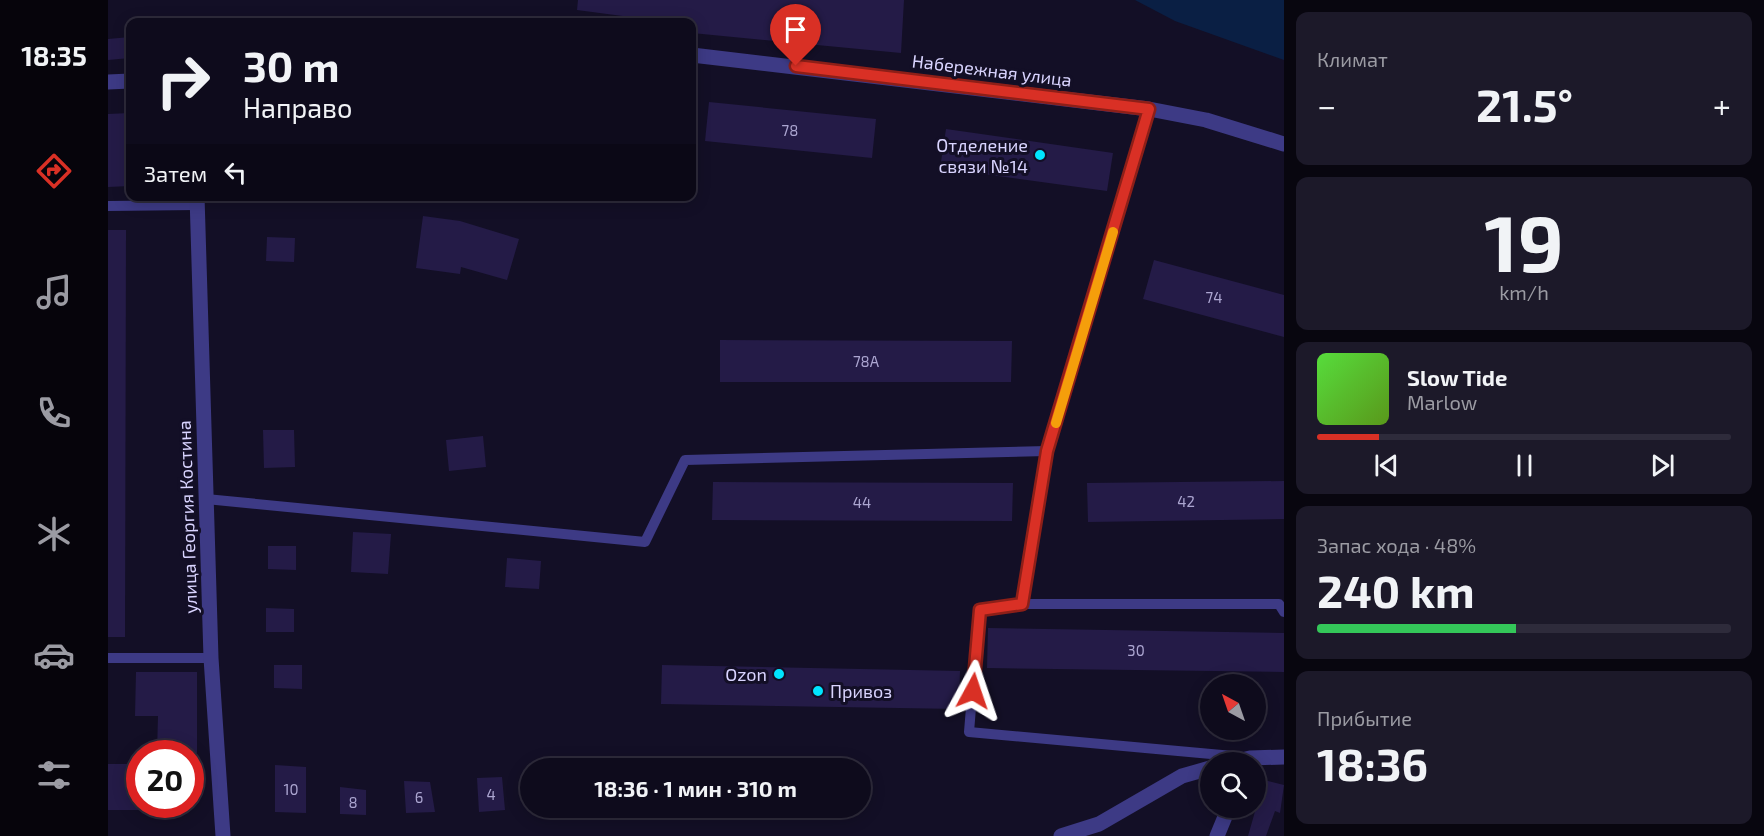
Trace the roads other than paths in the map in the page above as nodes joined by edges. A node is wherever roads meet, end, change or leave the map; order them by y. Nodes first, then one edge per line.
1 (696, 55) edge
2 (126, 81) edge
3 (108, 82) edge
4 (1149, 109) junction
5 (1284, 144) edge
6 (197, 201) edge
7 (108, 207) edge
8 (1047, 451) junction
9 (206, 499) junction
10 (1022, 604) junction
11 (1284, 612) edge
12 (108, 658) edge
13 (212, 658) junction
14 (1200, 755) edge
15 (1284, 757) edge
16 (1266, 759) edge
17 (1200, 771) edge
18 (1224, 818) edge
19 (223, 836) edge
20 (1061, 836) edge
21 (1217, 836) edge

1 - 4 street, Набережная улица
2 - 3 street
4 - 5 street, Набережная улица
4 - 8 lane
6 - 7 lane
6 - 9 street, улица Георгия Костина
8 - 9 lane
8 - 10 lane
9 - 13 street, улица Георгия Костина
10 - 11 lane
10 - 14 lane
12 - 13 lane
13 - 19 street, улица Георгия Костина
15 - 16 street
17 - 20 street
18 - 21 street

